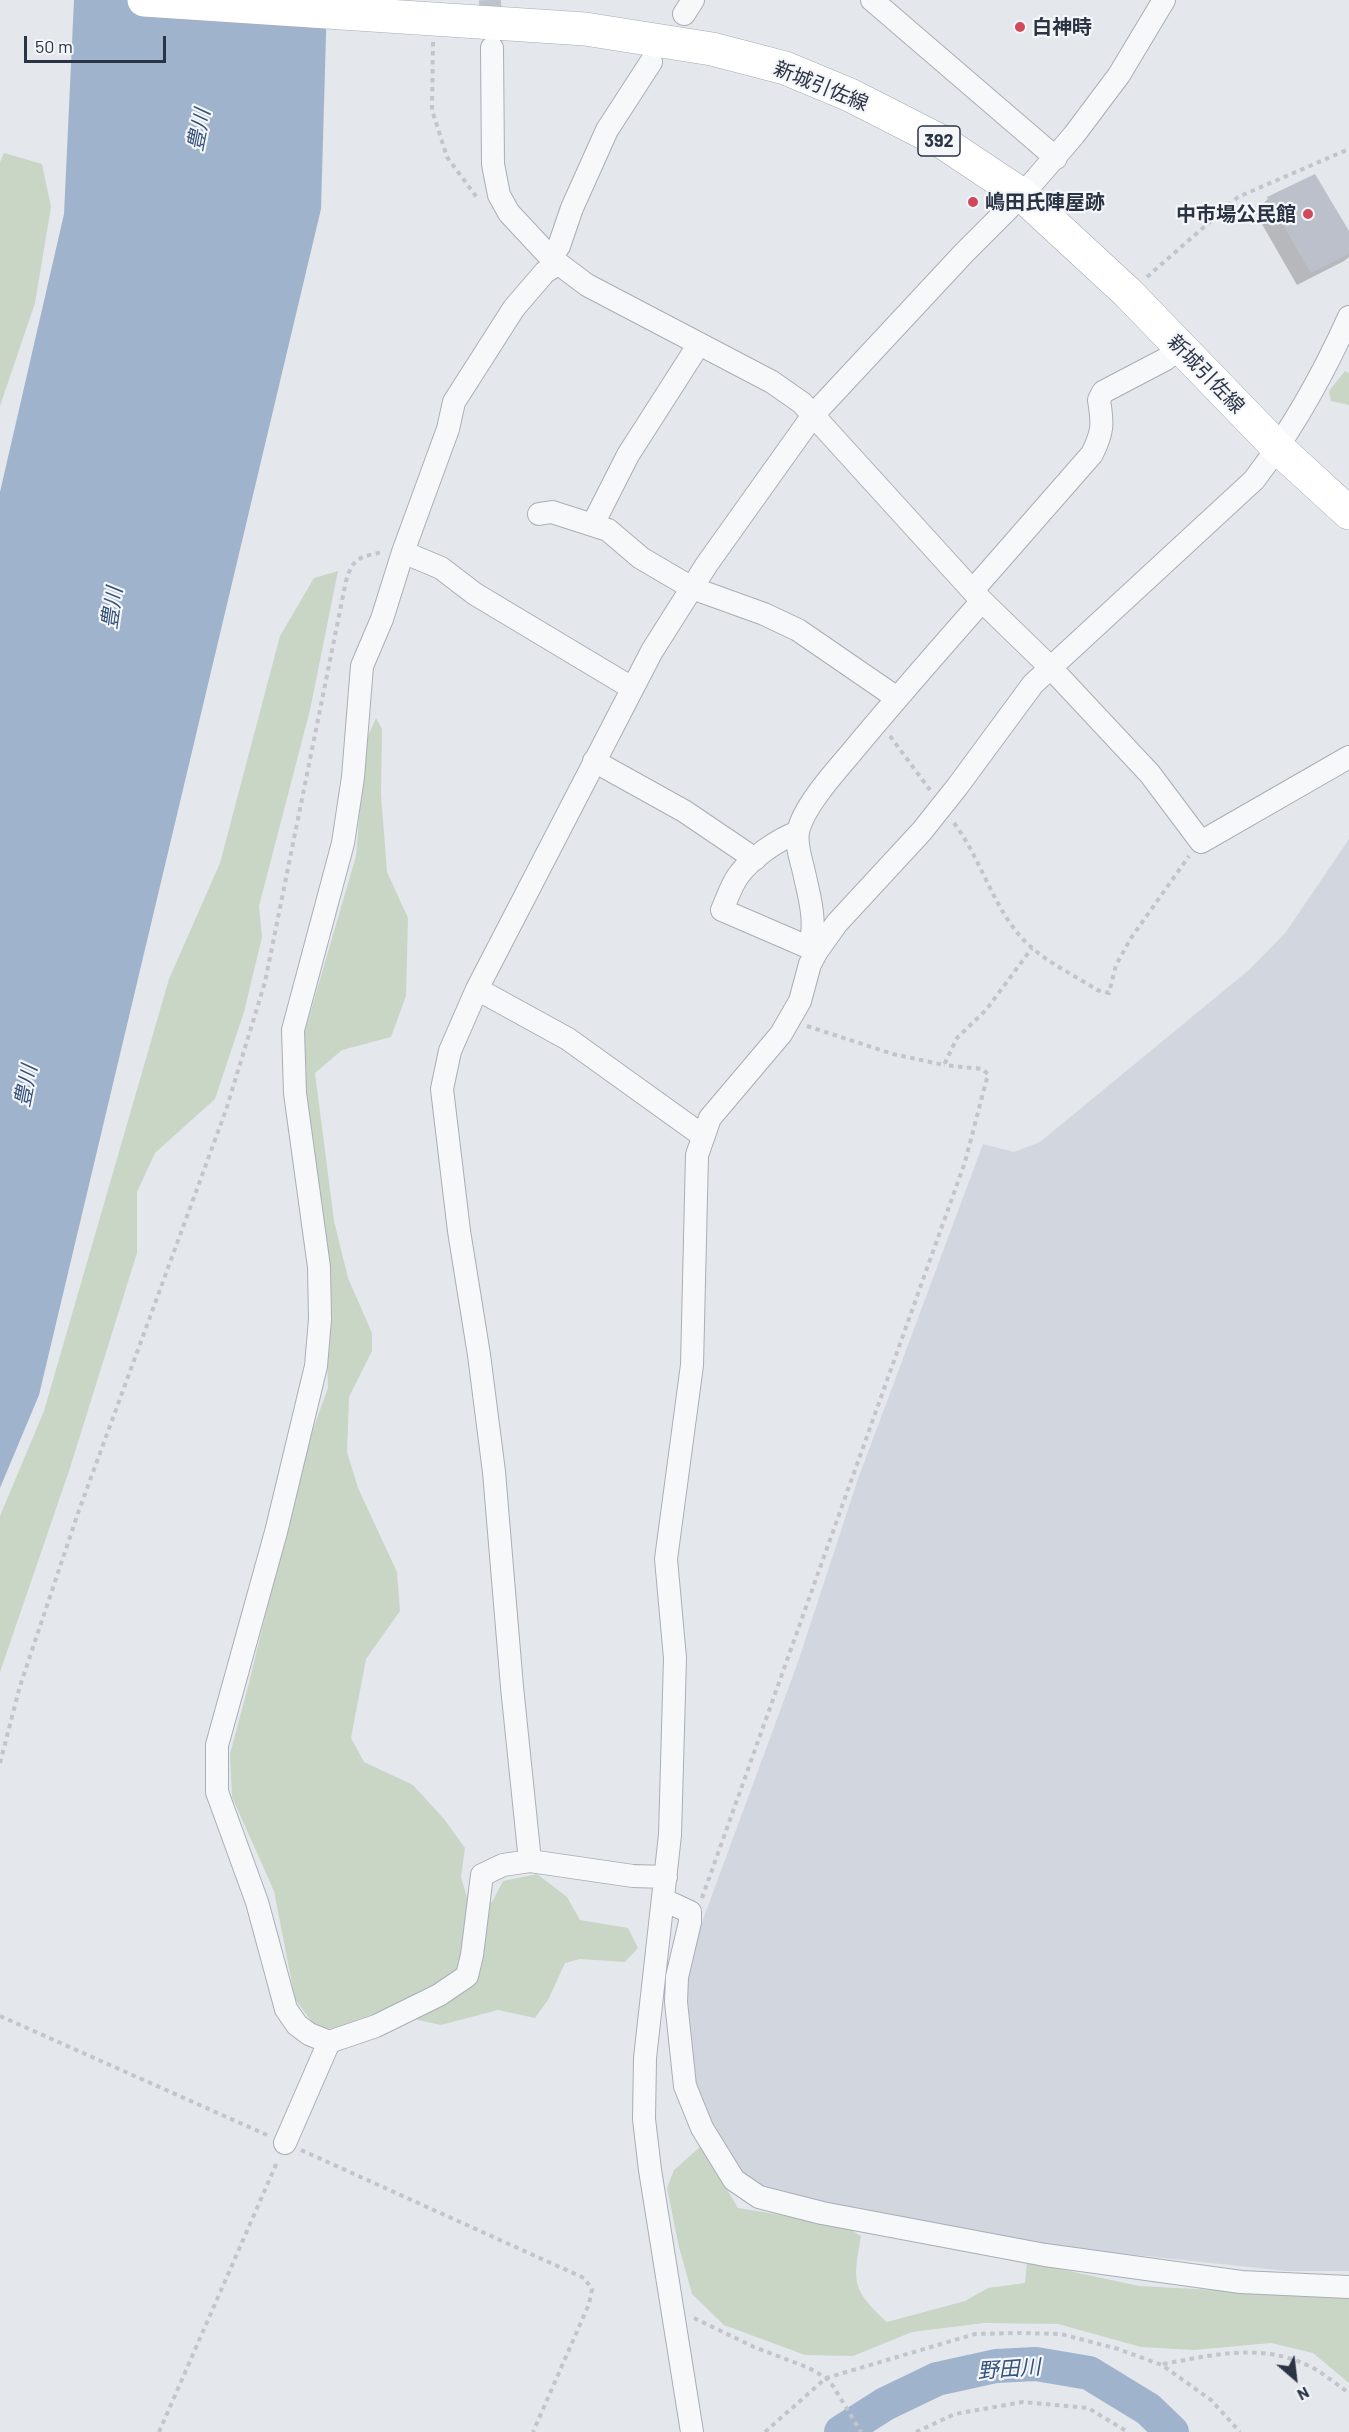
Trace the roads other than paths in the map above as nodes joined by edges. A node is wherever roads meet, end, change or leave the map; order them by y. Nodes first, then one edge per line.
1 (144, 0) edge
2 (872, 0) edge
3 (1164, 0) edge
4 (492, 48) tunnel mouth
5 (651, 62) dead end
6 (1056, 158) junction
7 (1023, 195) junction
8 (554, 261) junction
9 (1349, 317) edge
10 (699, 344) junction
11 (1180, 346) junction
12 (814, 414) junction
13 (1278, 448) junction
14 (1349, 513) edge
15 (539, 514) dead end
16 (593, 524) junction
17 (403, 552) junction
18 (692, 588) junction
19 (977, 595) junction
20 (1050, 667) junction
21 (632, 688) junction
22 (897, 698) junction
23 (1349, 757) edge
24 (594, 761) junction
25 (798, 832) junction
26 (755, 859) junction
27 (813, 950) junction
28 (477, 989) junction
29 (703, 1136) junction
30 (531, 1861) junction
31 (666, 1876) junction
32 (664, 1900) junction
33 (328, 2042) junction
34 (285, 2143) road end
35 (1349, 2287) edge
36 (692, 2432) edge

1 - 7 main road, 新城引佐線 / 392
2 - 6 street
3 - 6 street
4 - 8 street
5 - 8 street
6 - 7 street
7 - 11 main road, 新城引佐線 / 392
7 - 12 street
8 - 10 street
8 - 17 street
9 - 13 street
10 - 12 street
10 - 16 street
11 - 13 main road, 新城引佐線 / 392
11 - 19 street
12 - 18 street
12 - 19 street
13 - 14 main road, 新城引佐線 / 392
13 - 20 street
15 - 16 street
16 - 18 street
17 - 21 street
17 - 33 street
18 - 21 street
18 - 22 street
19 - 20 street
19 - 22 street
20 - 23 street
20 - 27 street
21 - 24 street
22 - 25 street
24 - 26 street
24 - 28 street
25 - 26 street
25 - 27 street
26 - 27 street
27 - 29 street
28 - 29 street
28 - 30 street
29 - 31 street
30 - 31 street
30 - 33 street
31 - 32 street
32 - 35 street
32 - 36 street
33 - 34 street

